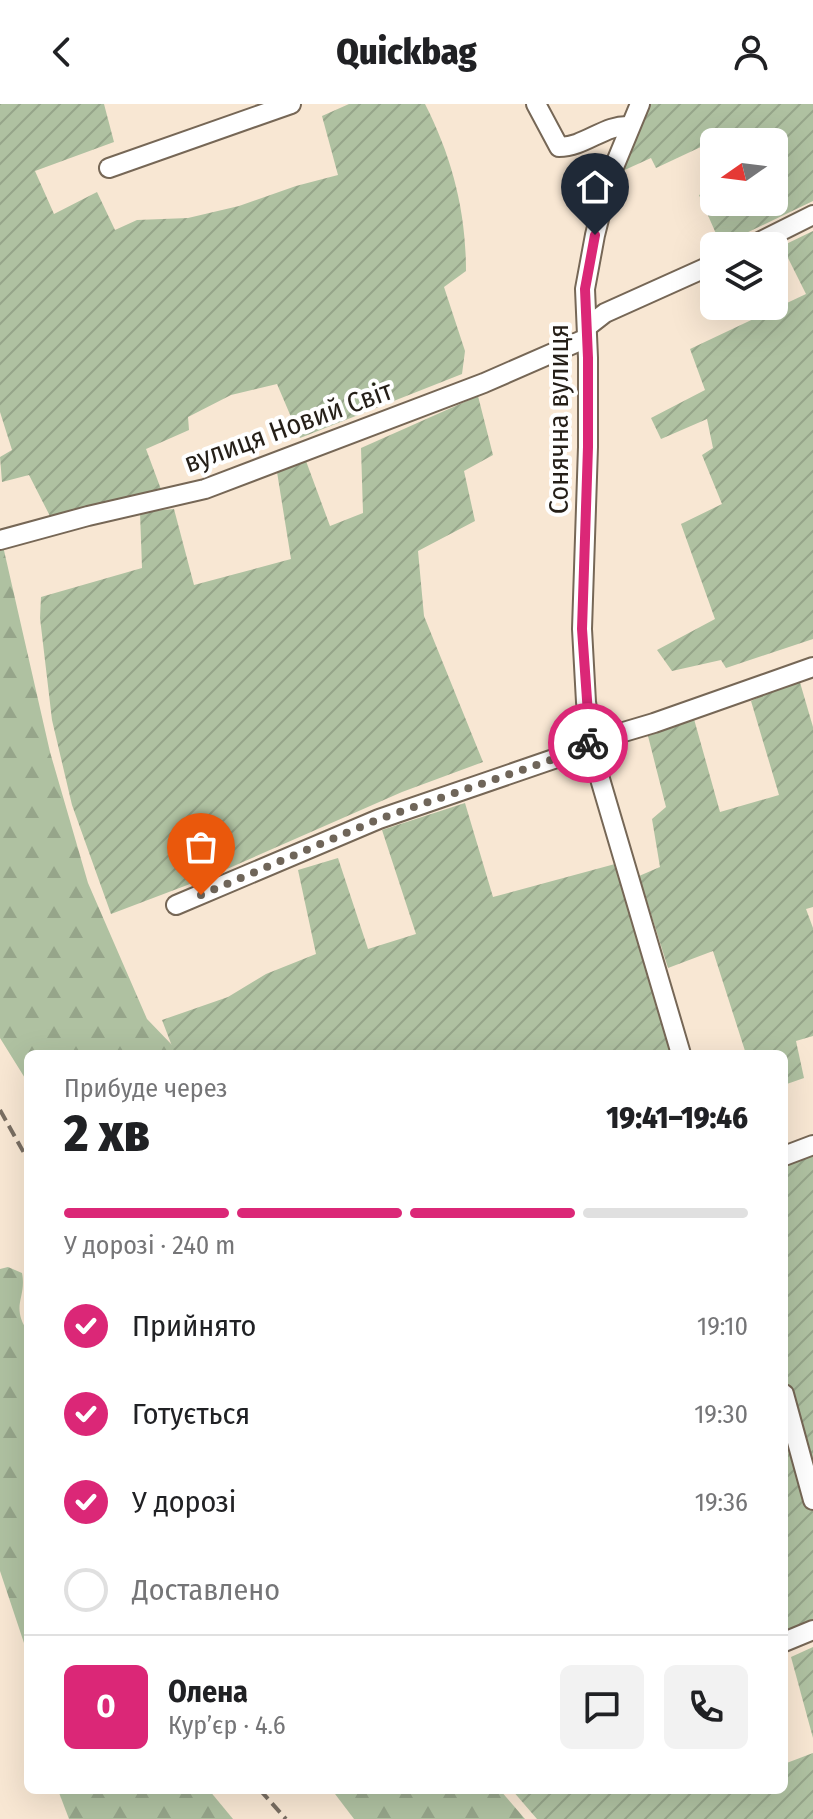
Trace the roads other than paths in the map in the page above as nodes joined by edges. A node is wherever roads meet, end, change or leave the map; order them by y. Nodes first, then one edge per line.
1 (291, 104) edge
2 (536, 104) edge
3 (640, 104) edge
4 (630, 126) junction
5 (109, 168) dead end
6 (813, 215) edge
7 (779, 232) edge
8 (700, 270) edge
9 (587, 332) junction
10 (0, 540) edge
11 (813, 667) edge
12 (590, 742) junction
13 (176, 905) dead end
14 (680, 1050) edge
15 (813, 1145) edge
16 (788, 1154) edge
17 (788, 1409) edge
18 (813, 1500) edge
19 (813, 1630) edge
20 (788, 1640) edge

1 - 5 street
2 - 4 street
3 - 4 street, Сонячна вулиця
4 - 9 street, Сонячна вулиця
6 - 7 street
8 - 9 street, вулиця Новий Світ
9 - 10 street, вулиця Новий Світ
9 - 12 street, Сонячна вулиця
11 - 12 street
12 - 13 street
12 - 14 street, Сонячна вулиця
15 - 16 street
17 - 18 street
19 - 20 street

